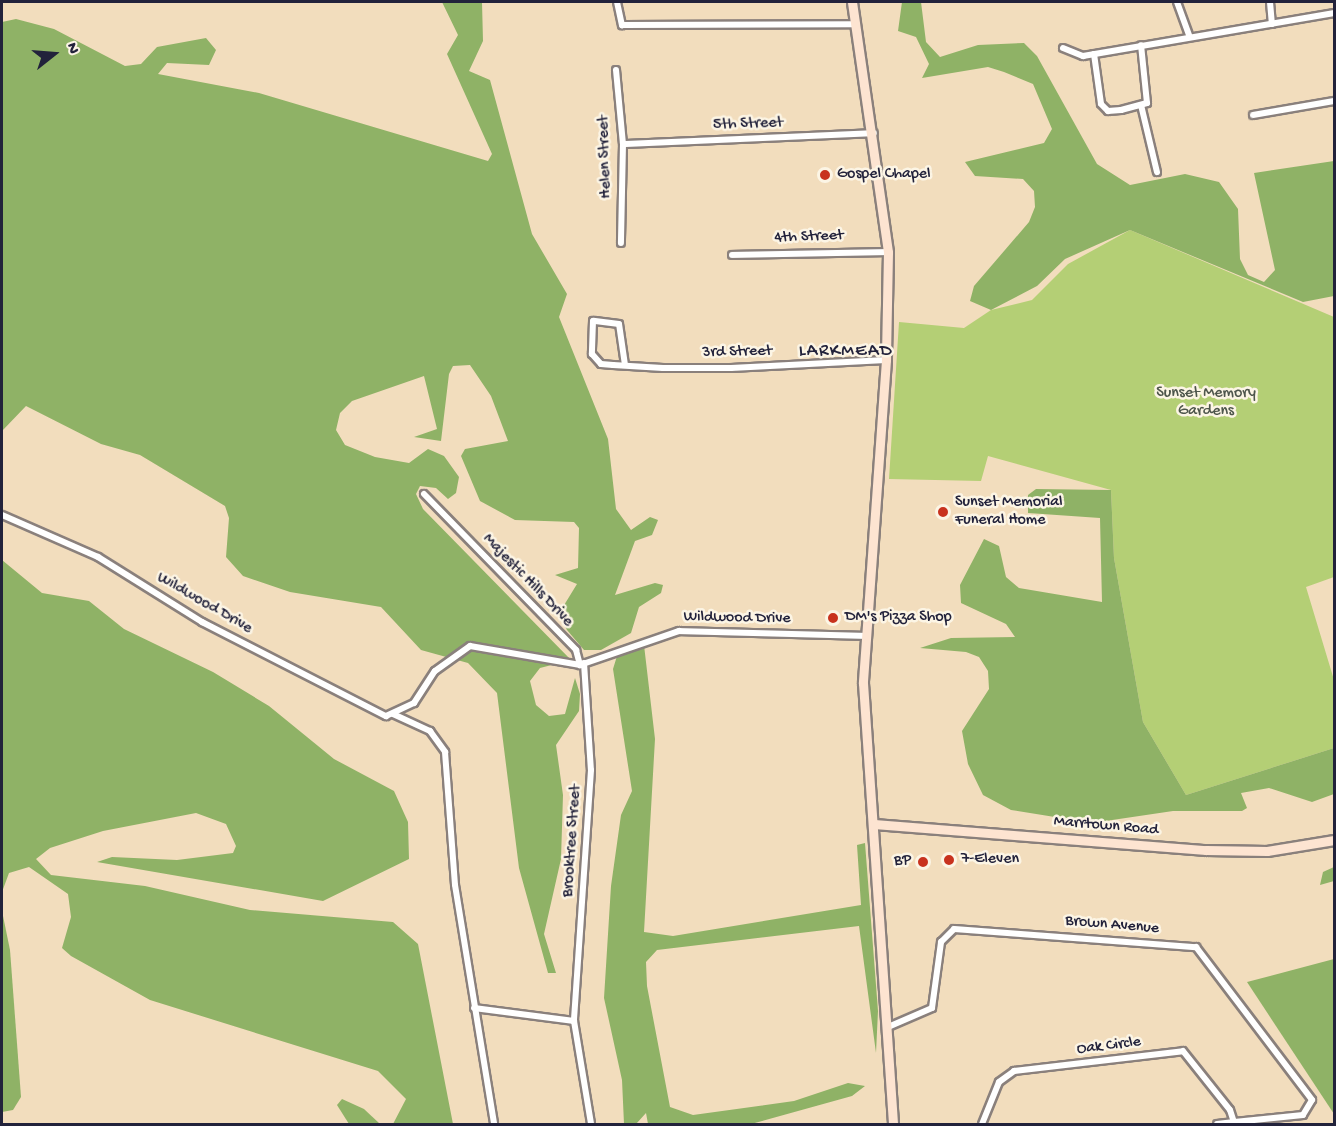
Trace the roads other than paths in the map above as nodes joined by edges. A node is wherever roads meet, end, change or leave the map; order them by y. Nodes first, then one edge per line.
1 (617, 2) edge
2 (852, 2) edge
3 (1177, 2) edge
4 (1270, 2) edge
5 (1335, 13) edge
6 (856, 24) junction
7 (1272, 24) junction
8 (1190, 37) junction
9 (1141, 45) junction
10 (1063, 48) dead end
11 (1094, 54) junction
12 (616, 70) dead end
13 (1335, 100) edge
14 (1141, 105) junction
15 (1253, 114) dead end
16 (875, 133) junction
17 (622, 144) junction
18 (1157, 172) dead end
19 (621, 243) dead end
20 (888, 252) junction
21 (732, 255) dead end
22 (886, 360) junction
23 (625, 365) junction
24 (424, 494) dead end
25 (2, 515) edge
26 (866, 636) junction
27 (582, 664) junction
28 (392, 714) junction
29 (874, 824) junction
30 (1335, 840) edge
31 (474, 1008) junction
32 (574, 1021) junction
33 (888, 1027) junction
34 (1234, 1122) junction
35 (494, 1125) edge
36 (591, 1125) edge
37 (893, 1125) edge
38 (982, 1125) edge
39 (1217, 1125) edge

1 - 6 street
2 - 6 main road
3 - 8 street
4 - 7 street
5 - 7 street
6 - 16 main road
7 - 8 street
8 - 9 street
9 - 11 street
9 - 14 street
10 - 11 street
11 - 14 street
12 - 17 street, Helen Street
13 - 15 street
14 - 18 street
16 - 17 street, 5th Street
16 - 20 main road
17 - 19 street, Helen Street
20 - 21 street, 4th Street
20 - 22 main road
22 - 23 street, 3rd Street
22 - 26 main road
23 - 23 street, 3rd Street
24 - 27 street, Majestic Hills Drive
25 - 28 street, Wildwood Drive
26 - 27 street, Wildwood Drive
26 - 29 main road
27 - 28 street, Wildwood Drive
27 - 32 street, Brooktree Street
28 - 31 street, Wildwood Drive
29 - 30 main road, Marrtown Road
29 - 33 main road
31 - 32 street
31 - 35 street, Wildwood Drive
32 - 36 street
33 - 34 street, Brown Avenue
33 - 37 main road
34 - 38 street, Oak Circle
34 - 39 street

